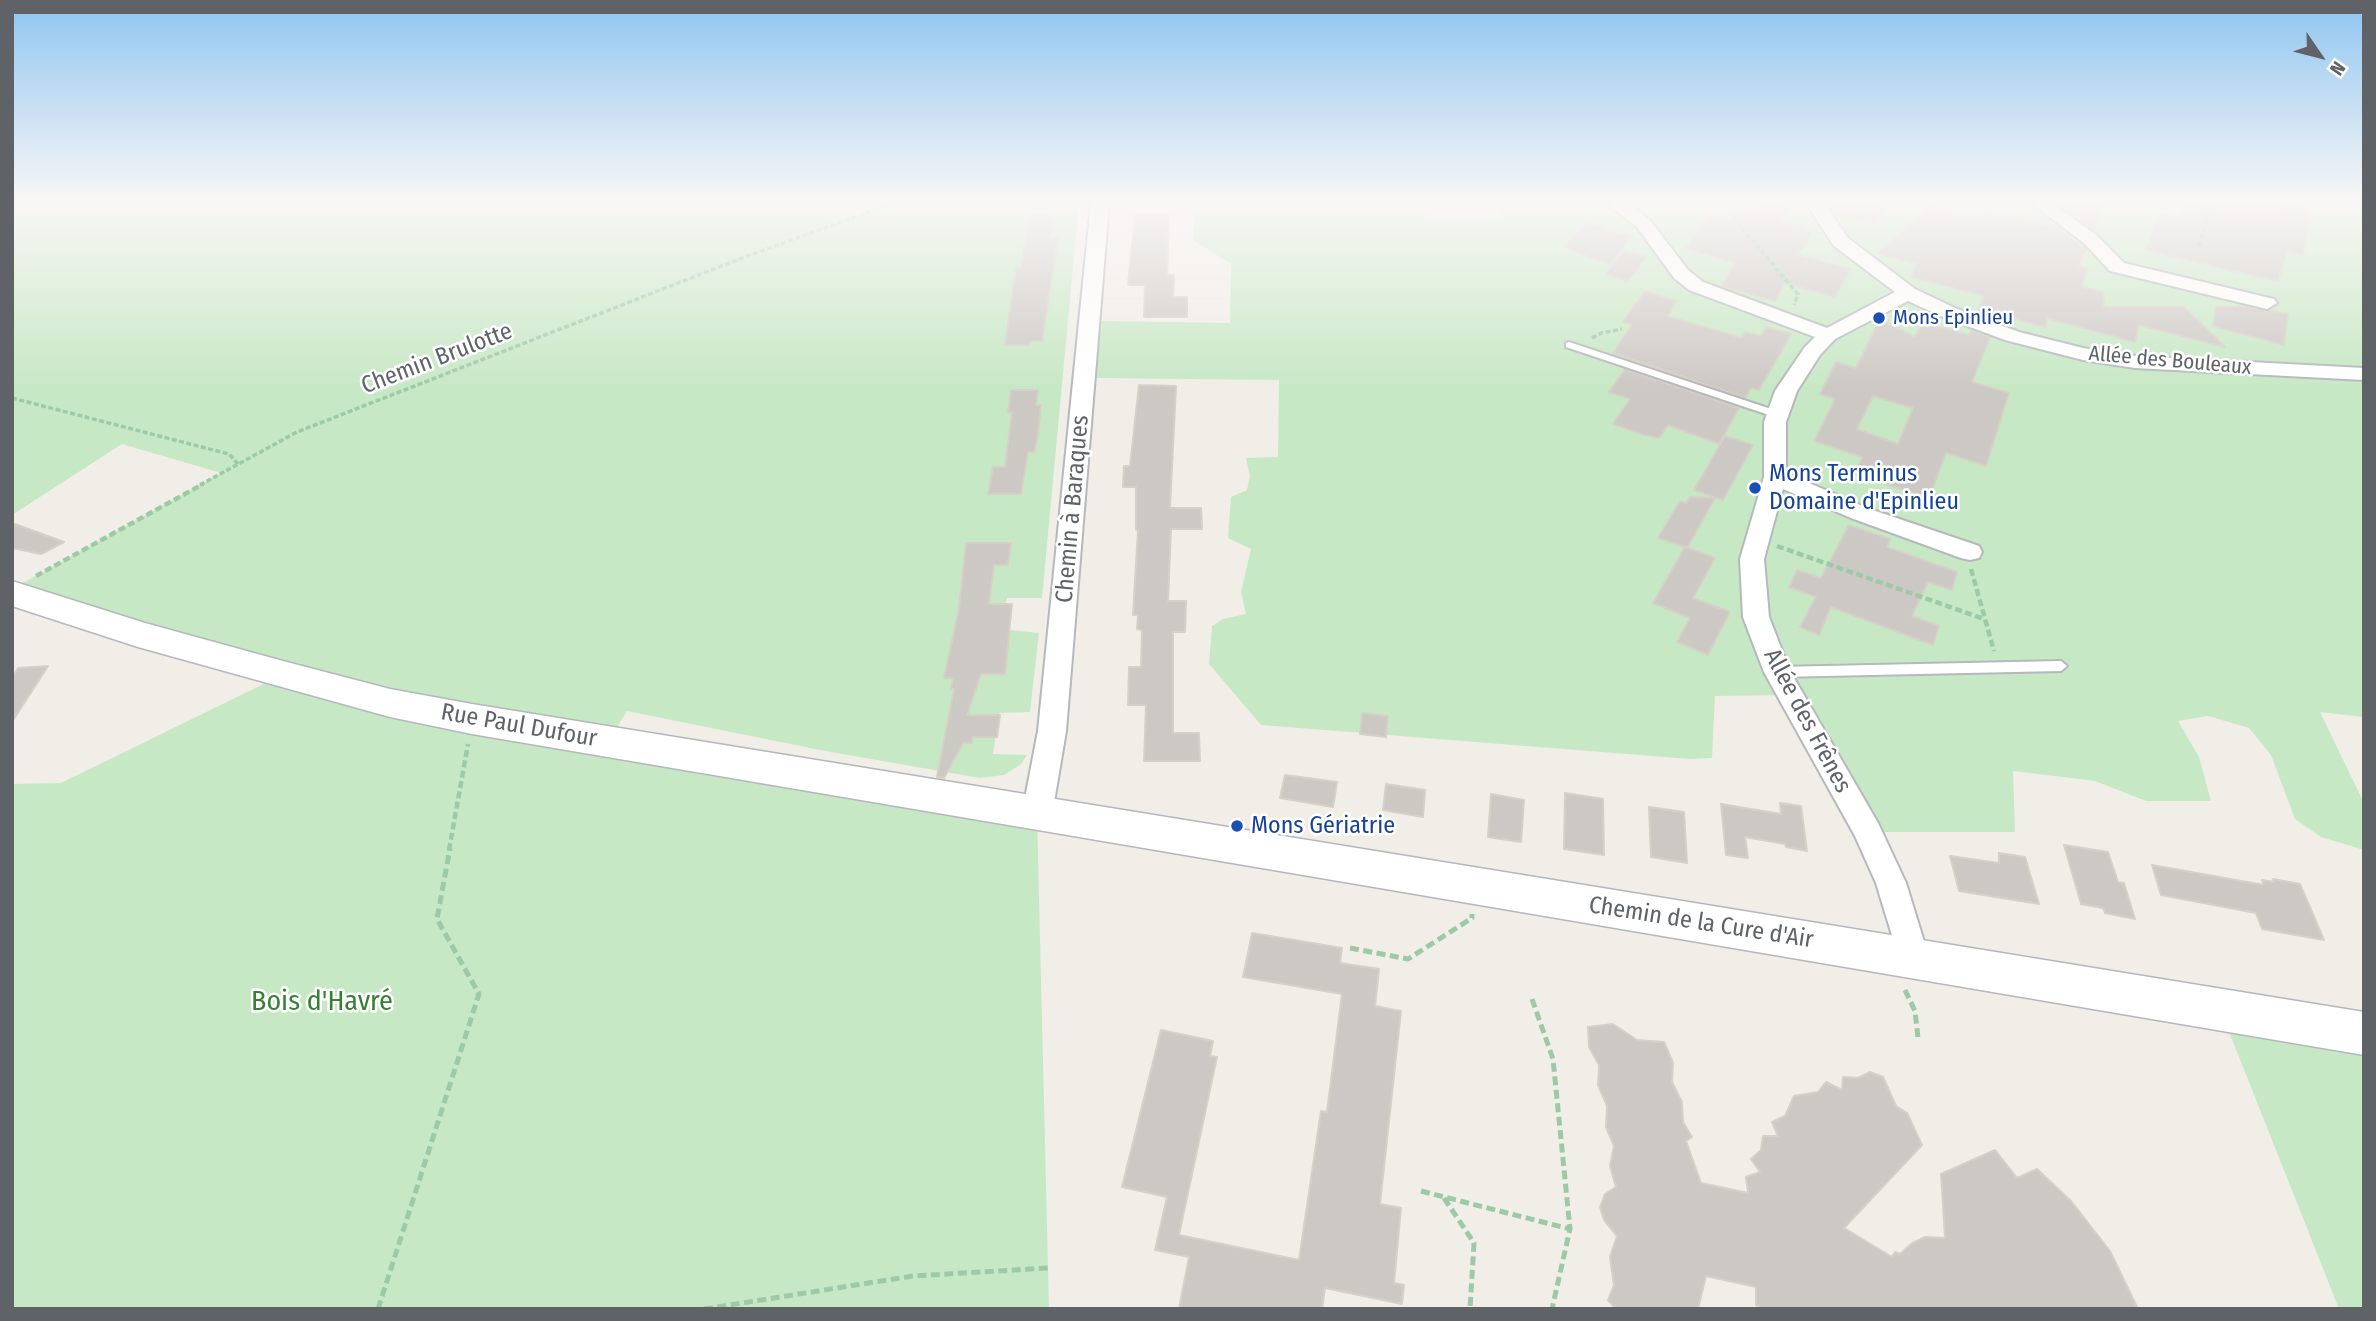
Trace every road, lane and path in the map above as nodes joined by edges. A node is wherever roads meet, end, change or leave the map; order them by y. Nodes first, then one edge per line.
1 (725, 265) edge
2 (1094, 265) edge
3 (1674, 265) edge
4 (1773, 265) edge
5 (1871, 265) edge
6 (2115, 265) edge
7 (1908, 293) junction
8 (2267, 303) dead end
9 (1786, 320) junction
10 (1828, 335) junction
11 (1569, 345) dead end
12 (2364, 374) edge
13 (12, 398) edge
14 (1776, 414) junction
15 (238, 464) junction
16 (1775, 477) junction
17 (1757, 539) junction
18 (1968, 551) joint
19 (21, 586) edge
20 (1984, 619) junction
21 (2060, 666) dead end
22 (1999, 667) junction
23 (1777, 672) junction
24 (472, 719) junction
25 (1037, 814) junction
26 (1470, 885) junction
27 (1350, 948) dead end
28 (1893, 955) junction
29 (1532, 999) dead end
30 (2364, 1034) edge
31 (1918, 1038) dead end
32 (1421, 1191) dead end
33 (1443, 1197) junction
34 (1570, 1229) junction
35 (1048, 1268) dead end
36 (378, 1309) edge
37 (704, 1309) edge
38 (1470, 1309) edge
39 (1552, 1309) edge

1 - 15 path, Chemin Brulotte
2 - 25 street, Chemin à Baraques
3 - 9 street
4 - 9 path
5 - 7 street, Allée des Bouleaux
6 - 8 street
7 - 10 street
7 - 12 street, Allée des Bouleaux
9 - 10 street
10 - 14 street
11 - 14 lane
13 - 15 path
14 - 16 street, Allée des Frênes
15 - 19 path, Chemin Brulotte
16 - 17 street, Allée des Frênes
16 - 18 street
17 - 20 path
17 - 23 street, Allée des Frênes
18 - 20 path
19 - 24 street, Rue Paul Dufour
20 - 22 path
21 - 22 lane
22 - 23 lane
23 - 28 street, Allée des Frênes
24 - 25 street, Rue Paul Dufour
24 - 36 path
25 - 26 street, Chemin de la Cure d'Air
26 - 27 path
26 - 28 street, Chemin de la Cure d'Air
28 - 30 street, Chemin de la Cure d'Air
28 - 31 path
29 - 34 path
32 - 33 path
33 - 34 path
33 - 38 path
34 - 39 path
35 - 37 path

